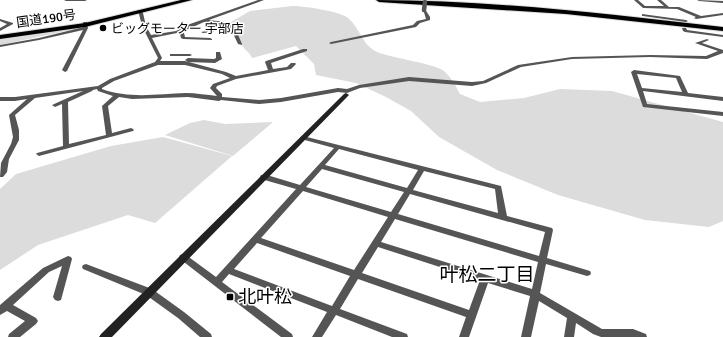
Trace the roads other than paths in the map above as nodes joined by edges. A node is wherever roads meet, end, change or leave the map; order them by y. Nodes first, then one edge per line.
1 (66, 0) edge
2 (85, 0) edge
3 (181, 0) edge
4 (188, 0) edge
5 (262, 0) edge
6 (379, 0) edge
7 (636, 0) edge
8 (659, 0) edge
9 (699, 0) edge
10 (426, 1) edge
11 (713, 1) junction
12 (723, 2) edge
13 (668, 8) junction
14 (723, 8) edge
15 (140, 12) junction
16 (723, 14) edge
17 (643, 15) dead end
18 (700, 17) junction
19 (0, 20) edge
20 (203, 21) junction
21 (85, 25) junction
22 (684, 29) dead end
23 (723, 29) edge
24 (0, 30) edge
25 (177, 32) junction
26 (207, 32) dead end
27 (0, 36) edge
28 (723, 36) edge
29 (150, 37) junction
30 (707, 40) dead end
31 (331, 43) dead end
32 (240, 44) dead end
33 (0, 46) edge
34 (305, 50) dead end
35 (723, 51) edge
36 (218, 53) dead end
37 (172, 55) dead end
38 (189, 57) junction
39 (157, 63) junction
40 (293, 64) dead end
41 (65, 70) dead end
42 (270, 72) junction
43 (236, 78) junction
44 (97, 88) junction
45 (640, 89) junction
46 (346, 93) junction
47 (118, 95) junction
48 (686, 95) junction
49 (33, 97) junction
50 (219, 98) junction
51 (0, 99) edge
52 (723, 99) edge
53 (65, 101) junction
54 (55, 106) dead end
55 (723, 114) edge
56 (131, 130) dead end
57 (109, 135) junction
58 (303, 138) junction
59 (66, 146) junction
60 (338, 147) junction
61 (39, 154) dead end
62 (320, 166) junction
63 (422, 169) junction
64 (0, 175) edge
65 (264, 177) junction
66 (301, 188) junction
67 (408, 190) junction
68 (393, 215) junction
69 (503, 217) junction
70 (255, 239) junction
71 (375, 243) junction
72 (183, 257) junction
73 (542, 260) junction
74 (86, 268) dead end
75 (228, 270) junction
76 (587, 273) dead end
77 (356, 274) junction
78 (485, 278) junction
79 (217, 282) junction
80 (149, 292) junction
81 (535, 294) junction
82 (58, 297) dead end
83 (3, 309) edge
84 (334, 310) junction
85 (472, 315) junction
86 (572, 317) junction
87 (13, 337) edge
88 (105, 337) edge
89 (207, 337) edge
90 (288, 337) edge
91 (317, 337) edge
92 (403, 337) edge
93 (464, 337) edge
94 (526, 337) edge
95 (569, 337) edge
96 (642, 337) edge

1 - 2 street
3 - 15 highway, 国道190号
4 - 15 highway, 国道190号
5 - 20 street
6 - 23 highway
7 - 13 street
8 - 13 street
9 - 11 street
10 - 31 street, bridge
11 - 12 street
11 - 14 street
13 - 18 street
15 - 21 highway, 国道190号
15 - 29 street
16 - 18 street
17 - 18 street
19 - 24 street
20 - 25 street
20 - 32 street
21 - 27 highway, 国道190号
21 - 33 street
21 - 41 street
22 - 28 street
25 - 26 street
25 - 29 street
29 - 39 street
30 - 35 street
34 - 42 street
35 - 46 street
36 - 38 street
37 - 38 street
38 - 39 street
38 - 43 street
39 - 44 street
40 - 42 street
42 - 43 street
43 - 50 street
44 - 47 street
44 - 49 street
44 - 53 street
45 - 48 street
45 - 48 street
45 - 55 street
46 - 50 street
46 - 58 street
47 - 50 street
47 - 57 street
48 - 52 street
49 - 51 street
49 - 64 street
53 - 54 street
53 - 59 street
56 - 57 street
57 - 59 street
58 - 60 street
58 - 65 street
59 - 61 street
60 - 62 street
60 - 63 street
62 - 66 street
62 - 67 street
63 - 67 street
63 - 69 street
65 - 66 street
65 - 72 street
66 - 68 street
66 - 70 street
67 - 68 street
67 - 69 street
68 - 71 street
68 - 73 street
69 - 73 street
70 - 75 street
70 - 77 street
71 - 77 street
71 - 78 street
72 - 79 street
72 - 80 street
73 - 76 street
73 - 81 street
74 - 80 street
75 - 79 street
75 - 84 street
77 - 84 street
77 - 85 street
78 - 81 street
78 - 85 street
79 - 90 street
80 - 88 street
80 - 89 street
81 - 86 street
81 - 94 street
82 - 83 street
83 - 87 street
84 - 91 street
84 - 92 street
85 - 93 street
86 - 95 street
86 - 96 street

